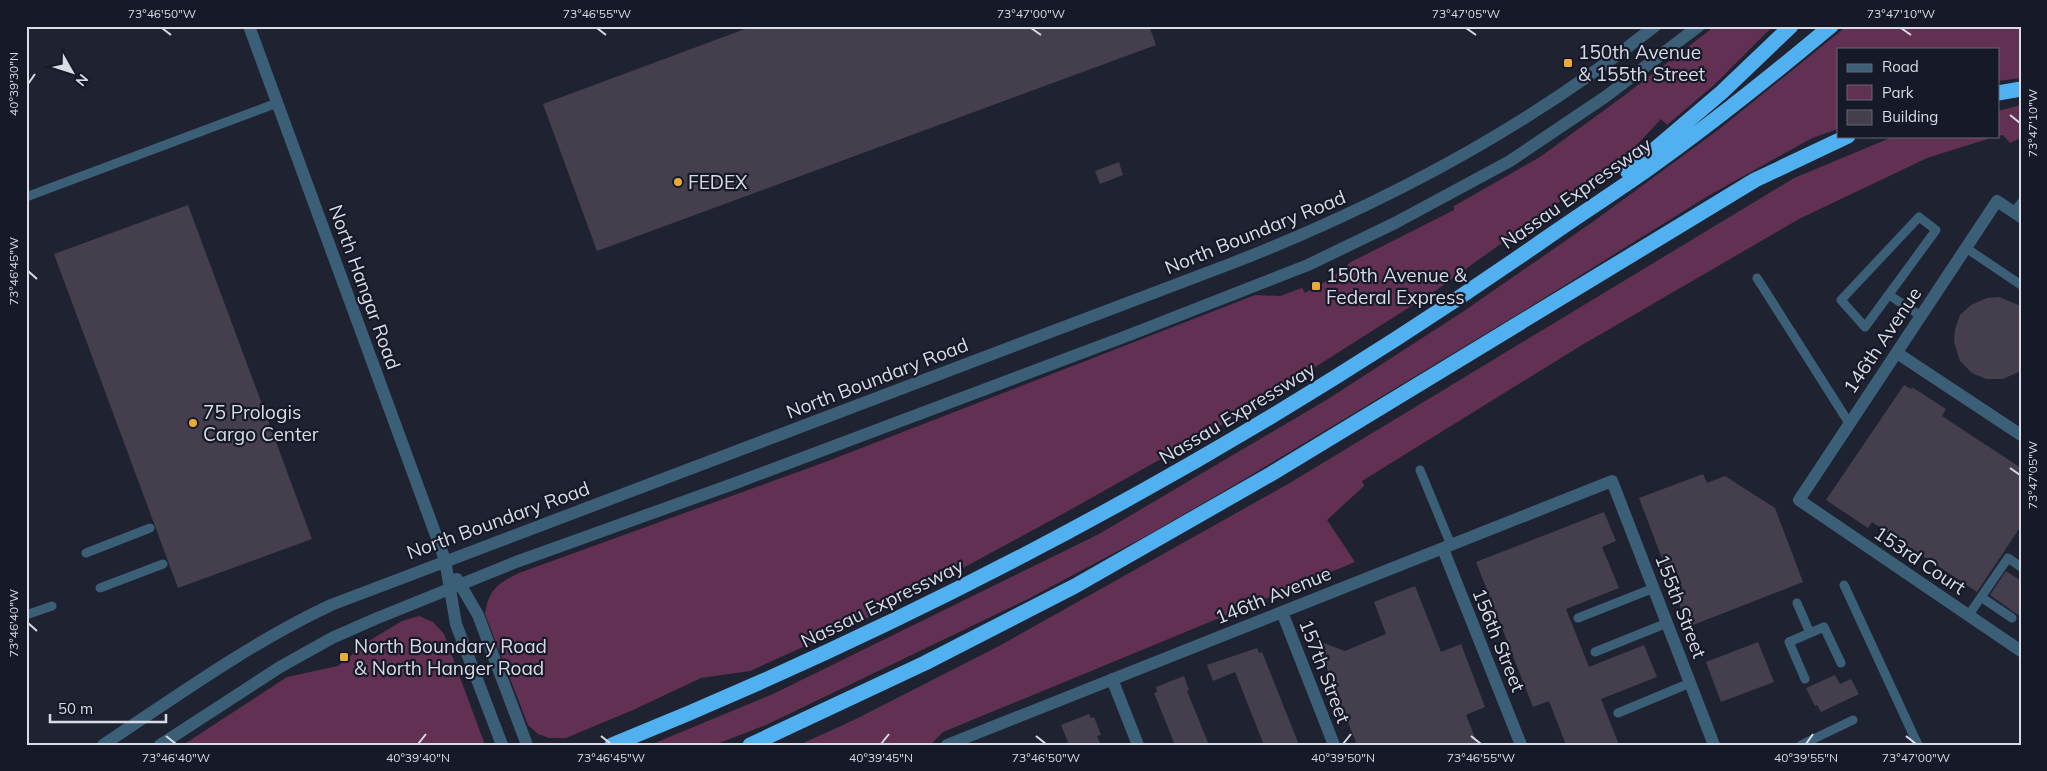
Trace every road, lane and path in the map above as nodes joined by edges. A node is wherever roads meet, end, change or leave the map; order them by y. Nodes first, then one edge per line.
1 (249, 26) edge
2 (1655, 26) edge
3 (1699, 26) edge
4 (1791, 26) edge
5 (1831, 26) edge
6 (2021, 89) edge
7 (2000, 93) edge
8 (277, 103) junction
9 (1844, 138) edge
10 (26, 197) edge
11 (2018, 211) edge
12 (1550, 236) junction
13 (1966, 248) junction
14 (1757, 278) dead end
15 (2021, 285) edge
16 (1889, 295) junction
17 (1921, 316) junction
18 (1897, 352) junction
19 (1850, 423) junction
20 (2019, 430) edge
21 (1420, 470) dead end
22 (1612, 482) joint
23 (1799, 500) joint
24 (150, 528) dead end
25 (1447, 547) junction
26 (86, 553) dead end
27 (445, 560) junction
28 (163, 564) dead end
29 (2021, 567) edge
30 (1844, 585) dead end
31 (455, 587) junction
32 (100, 588) dead end
33 (1654, 588) junction
34 (1981, 597) junction
35 (1797, 603) dead end
36 (52, 606) dead end
37 (1282, 612) junction
38 (26, 615) edge
39 (1968, 616) junction
40 (1578, 618) dead end
41 (2012, 618) dead end
42 (1668, 623) junction
43 (1810, 633) junction
44 (2021, 651) edge
45 (1595, 652) dead end
46 (1841, 663) dead end
47 (1112, 679) junction
48 (1806, 680) dead end
49 (1690, 683) junction
50 (1618, 713) dead end
51 (1853, 720) dead end
52 (103, 745) edge
53 (160, 745) edge
54 (502, 745) edge
55 (526, 745) edge
56 (612, 745) edge
57 (750, 745) edge
58 (947, 745) edge
59 (1138, 745) edge
60 (1334, 745) edge
61 (1521, 745) edge
62 (1714, 745) edge
63 (1800, 745) edge
64 (1918, 745) edge

1 - 8 street, North Hangar Road
2 - 27 street, North Boundary Road
3 - 31 street
4 - 12 highway
5 - 12 highway, Nassau Expressway
6 - 7 highway
8 - 10 lane
8 - 27 street, North Hangar Road
9 - 57 highway
11 - 13 street, 146th Avenue
12 - 56 highway, Nassau Expressway
13 - 15 lane
13 - 17 street, 146th Avenue
14 - 19 lane
16 - 16 lane
16 - 17 lane
17 - 18 street, 146th Avenue
18 - 19 street, 146th Avenue
18 - 20 street
19 - 23 street, 146th Avenue
21 - 25 lane
22 - 25 street, 146th Avenue
22 - 33 street, 155th Street
23 - 39 street, 153rd Court
24 - 26 lane
25 - 37 street, 146th Avenue
25 - 61 street, 156th Street
27 - 31 street, North Hangar Road
27 - 52 street, North Boundary Road
28 - 32 lane
29 - 34 lane
30 - 64 lane
31 - 53 street
31 - 54 street, North Hangar Road
31 - 55 street, North Hangar Road
33 - 40 lane
33 - 42 street, 155th Street
34 - 39 lane
34 - 41 lane
35 - 43 lane
36 - 38 lane
37 - 47 street, 146th Avenue
37 - 60 street, 157th Street
39 - 44 street, 153rd Court
42 - 45 lane
42 - 49 street, 155th Street
43 - 46 lane
43 - 48 lane
47 - 58 street, 146th Avenue
47 - 59 street
49 - 50 lane
49 - 62 street, 155th Street
51 - 63 lane

